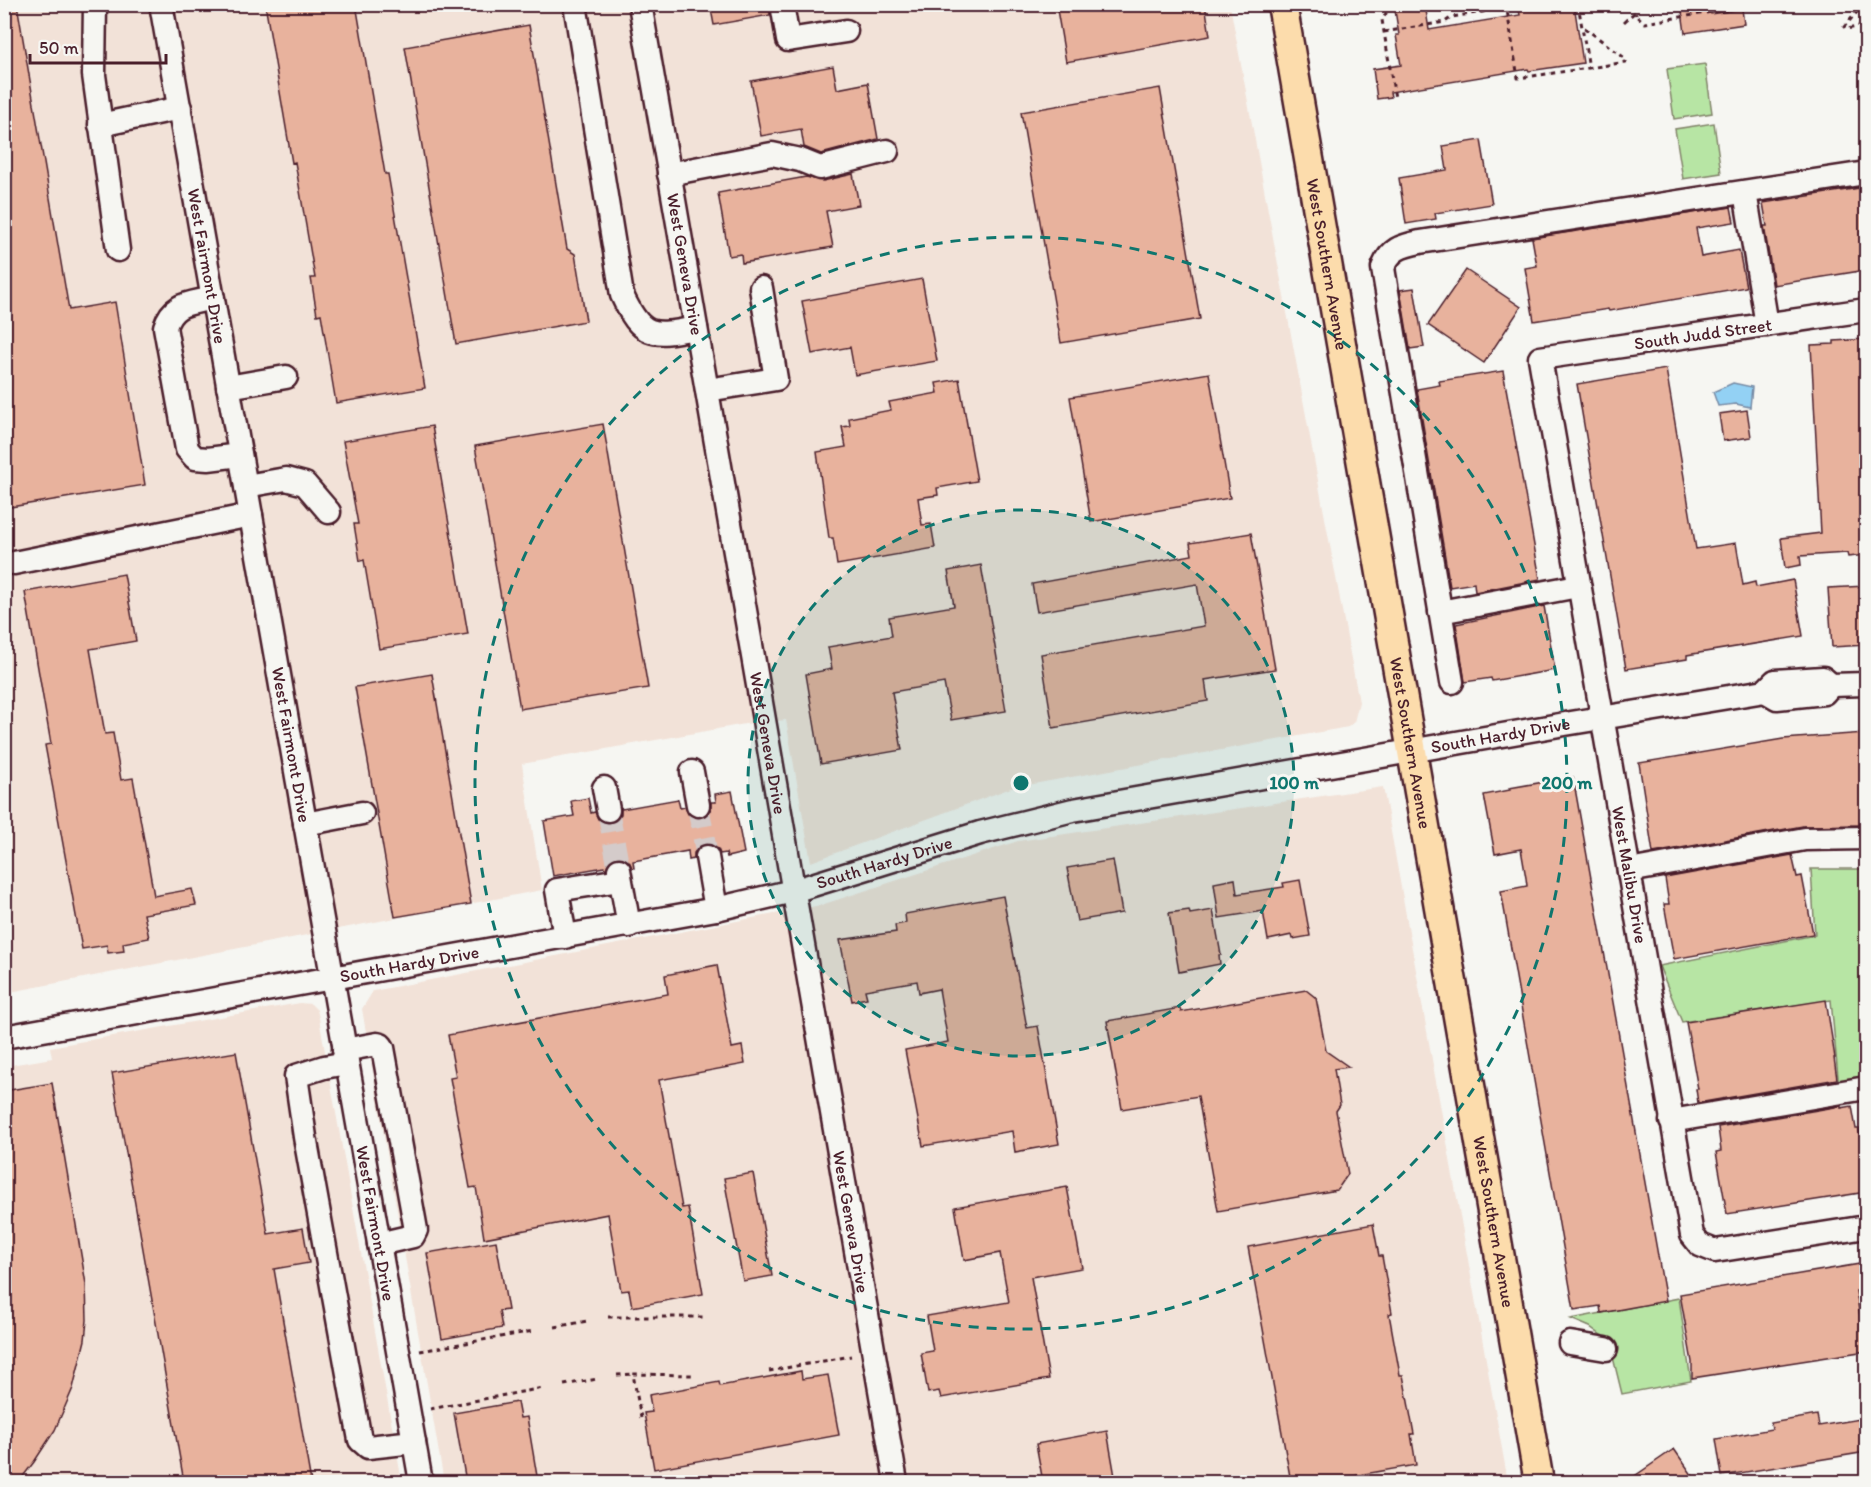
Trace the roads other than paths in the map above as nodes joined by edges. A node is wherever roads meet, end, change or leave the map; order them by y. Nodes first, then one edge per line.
1 (95, 4) edge
2 (161, 4) edge
3 (576, 4) edge
4 (640, 4) edge
5 (782, 4) edge
6 (1282, 4) edge
7 (846, 31) dead end
8 (180, 108) junction
9 (100, 125) junction
10 (887, 151) dead end
11 (1866, 173) edge
12 (669, 174) junction
13 (1745, 192) junction
14 (118, 250) dead end
15 (761, 288) dead end
16 (213, 298) junction
17 (1866, 310) edge
18 (1767, 325) junction
19 (696, 328) junction
20 (1540, 358) joint
21 (286, 377) dead end
22 (228, 387) junction
23 (707, 390) junction
24 (240, 455) junction
25 (246, 486) junction
26 (329, 512) dead end
27 (251, 515) junction
28 (14, 563) dead end
29 (1578, 586) junction
30 (1440, 612) junction
31 (1452, 682) dead end
32 (1866, 684) edge
33 (1601, 717) junction
34 (1411, 750) junction
35 (693, 772) dead end
36 (698, 805) tunnel mouth
37 (362, 813) dead end
38 (305, 824) junction
39 (1866, 838) edge
40 (707, 857) tunnel mouth
41 (1629, 871) junction
42 (793, 891) junction
43 (716, 909) junction
44 (629, 926) junction
45 (566, 937) junction
46 (332, 978) junction
47 (4, 1036) edge
48 (346, 1056) junction
49 (1866, 1088) edge
50 (1671, 1121) junction
51 (1866, 1227) edge
52 (379, 1244) junction
53 (1570, 1343) dead end
54 (1606, 1349) dead end
55 (414, 1442) junction
56 (421, 1482) edge
57 (896, 1482) edge
58 (1539, 1482) edge

1 - 9 street
2 - 8 street, West Fairmont Drive
3 - 19 street
4 - 12 street, West Geneva Drive
5 - 7 street
6 - 34 main road, West Southern Avenue
8 - 9 street
8 - 16 street, West Fairmont Drive
9 - 14 street
10 - 12 street
11 - 13 street
12 - 19 street, West Geneva Drive
13 - 18 street
13 - 30 street
15 - 23 street
16 - 22 street, West Fairmont Drive
16 - 24 street
17 - 18 street, South Judd Street
18 - 20 street, South Judd Street
19 - 23 street, West Geneva Drive
20 - 29 street, West Malibu Drive
21 - 22 street
22 - 24 street, West Fairmont Drive
23 - 42 street, West Geneva Drive
24 - 25 street, West Fairmont Drive
25 - 26 street
25 - 27 street, West Fairmont Drive
27 - 28 street
27 - 38 street, West Fairmont Drive
29 - 30 street
29 - 33 street, West Malibu Drive
30 - 31 street
32 - 33 street, South Hardy Drive
33 - 34 street, South Hardy Drive
33 - 41 street, West Malibu Drive
34 - 42 street, South Hardy Drive
34 - 58 main road, West Southern Avenue
35 - 36 street
37 - 38 street
38 - 46 street, West Fairmont Drive
39 - 41 street
40 - 43 street
41 - 50 street, West Malibu Drive
42 - 43 street, South Hardy Drive
42 - 57 street, West Geneva Drive
43 - 44 street, South Hardy Drive
44 - 45 street, South Hardy Drive
44 - 45 street
45 - 46 street, South Hardy Drive
46 - 47 street, South Hardy Drive
46 - 48 street, West Fairmont Drive
48 - 52 street, West Fairmont Drive
48 - 52 street
48 - 55 street
49 - 50 street
50 - 51 street, West Malibu Drive
52 - 55 street, West Fairmont Drive
53 - 54 street
55 - 56 street, West Fairmont Drive

